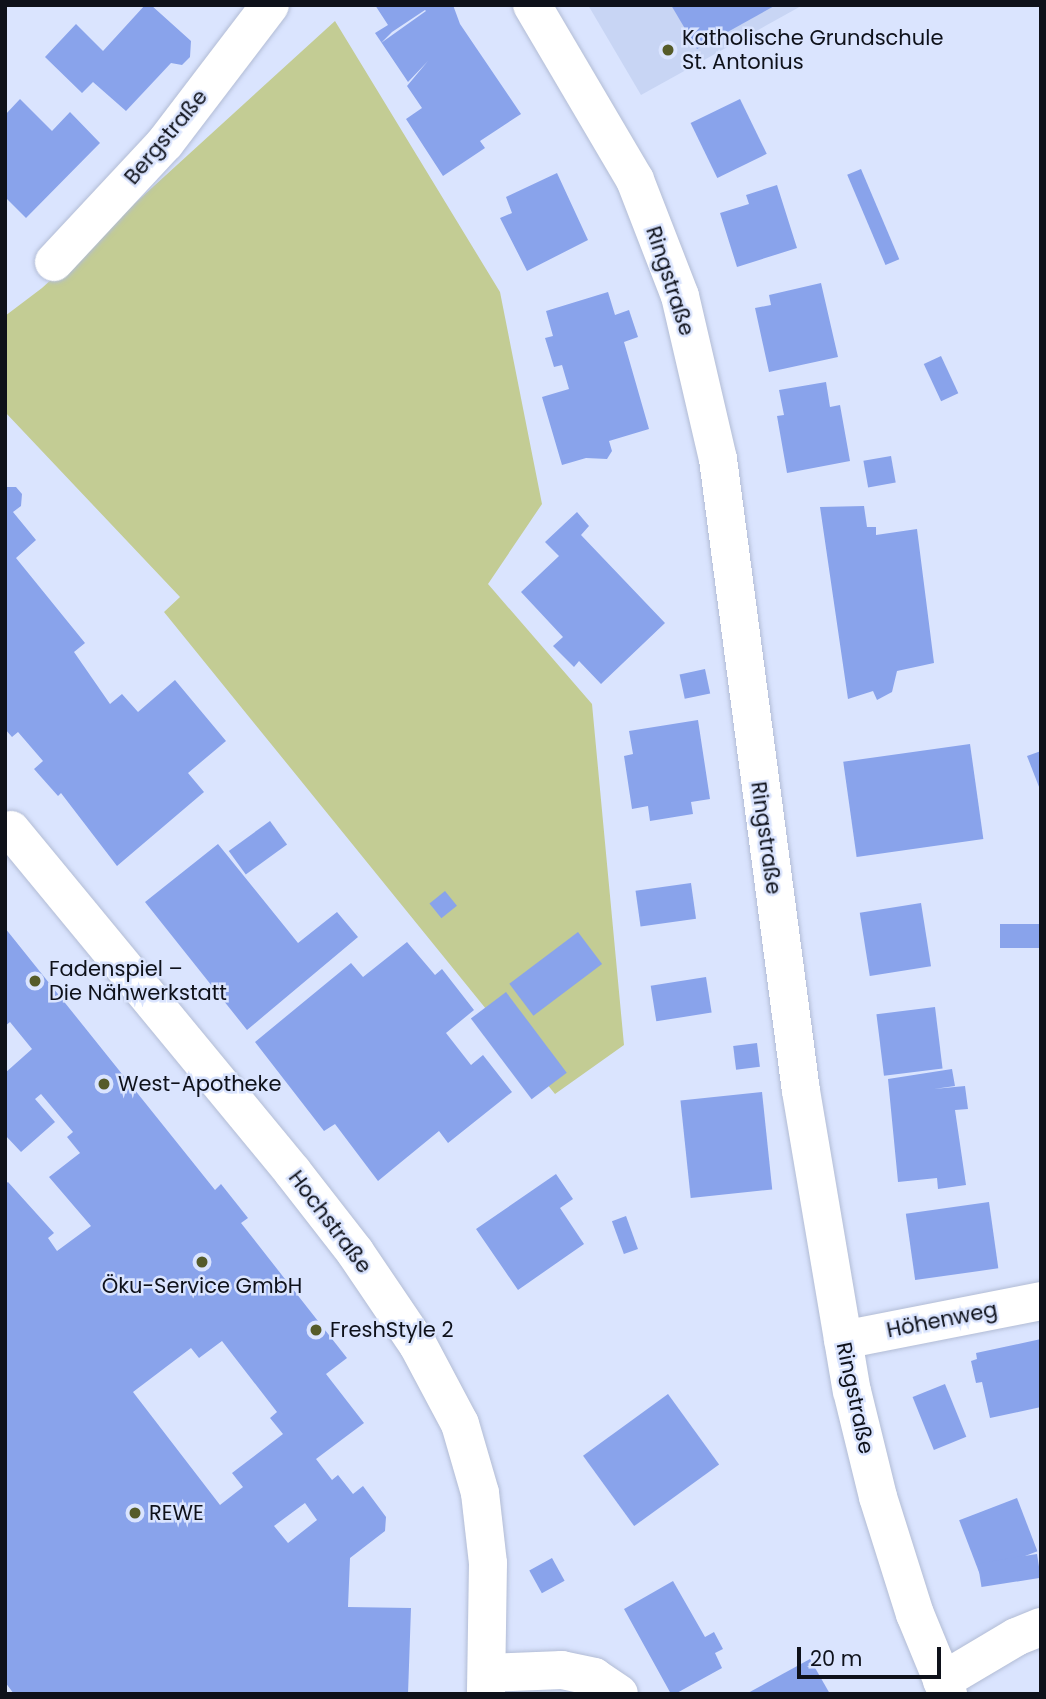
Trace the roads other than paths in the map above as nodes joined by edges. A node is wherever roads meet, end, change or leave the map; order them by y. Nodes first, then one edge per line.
1 (270, 5) edge
2 (531, 5) edge
3 (54, 262) dead end
4 (7, 830) edge
5 (1041, 1301) edge
6 (843, 1340) junction
7 (1041, 1627) edge
8 (486, 1684) edge
9 (945, 1688) edge
10 (619, 1694) edge

1 - 3 street, Bergstraße
2 - 6 street, Ringstraße
4 - 8 street, Hochstraße
5 - 6 street, Höhenweg
6 - 9 street, Ringstraße
7 - 9 street
8 - 10 street

